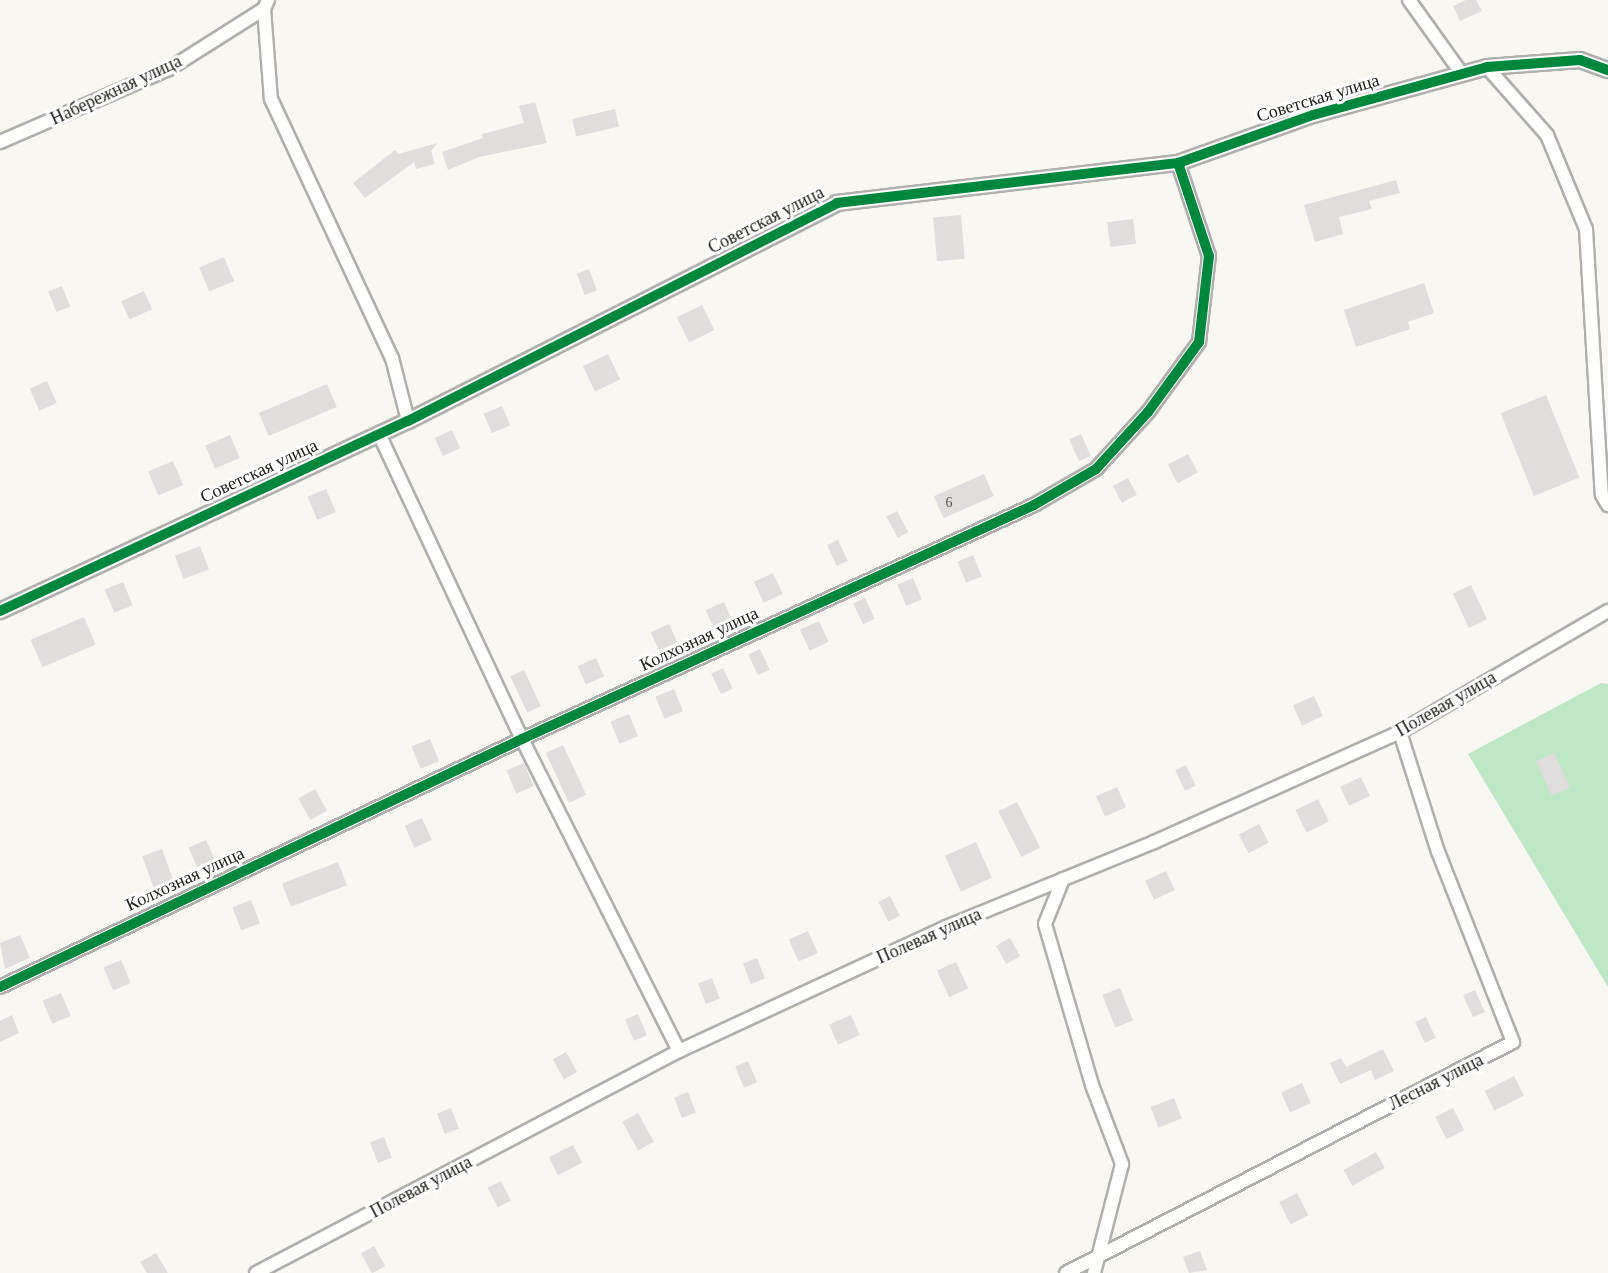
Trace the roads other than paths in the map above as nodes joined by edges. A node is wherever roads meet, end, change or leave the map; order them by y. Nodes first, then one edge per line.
1 (1409, 0) edge
2 (266, 5) edge
3 (1487, 67) junction
4 (1608, 70) edge
5 (1462, 74) junction
6 (0, 142) edge
7 (1178, 163) junction
8 (408, 421) junction
9 (379, 434) junction
10 (1608, 505) edge
11 (0, 611) edge
12 (1608, 611) edge
13 (1399, 732) junction
14 (523, 738) junction
15 (1063, 879) junction
16 (0, 987) edge
17 (679, 1051) junction
18 (1096, 1257) junction
19 (256, 1273) edge
20 (1066, 1273) edge
21 (1094, 1273) edge

1 - 5 street
2 - 6 street, Набережная улица
2 - 8 street
3 - 4 street, Советская улица
3 - 5 street, Советская улица
3 - 10 street
5 - 7 street, Советская улица
7 - 8 street, Советская улица
7 - 14 street, Колхозная улица
8 - 9 street, Советская улица
9 - 11 street, Советская улица
9 - 14 street
12 - 13 street, Полевая улица
13 - 15 street, Полевая улица
13 - 18 street, Лесная улица
14 - 16 street, Колхозная улица
14 - 17 street
15 - 17 street, Полевая улица
15 - 18 street
17 - 19 street, Полевая улица
18 - 20 street, Лесная улица
18 - 21 street

